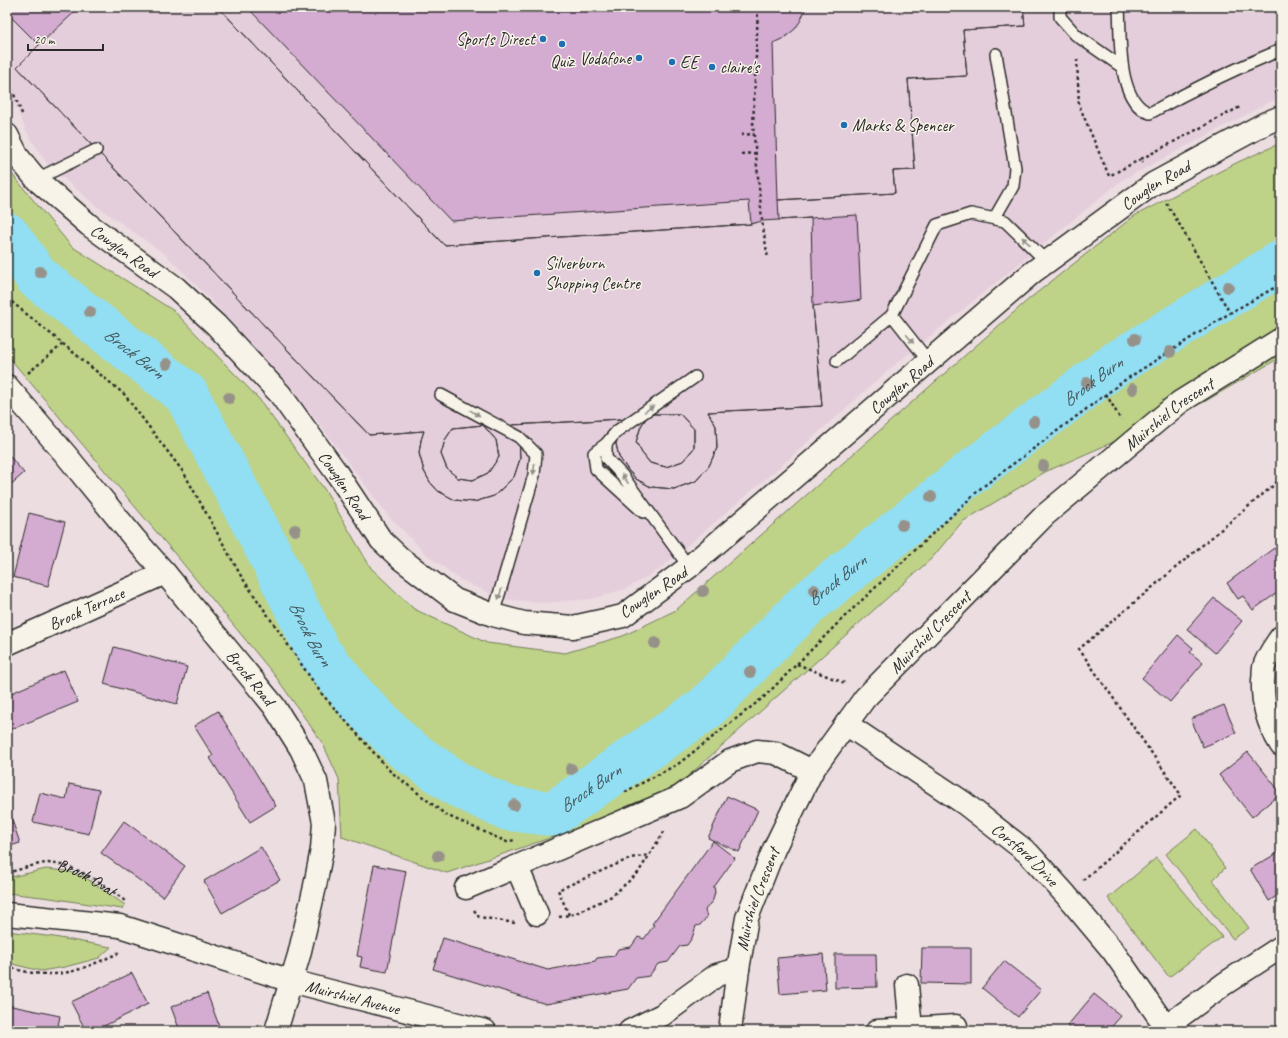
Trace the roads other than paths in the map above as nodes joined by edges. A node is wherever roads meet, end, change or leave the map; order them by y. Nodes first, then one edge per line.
1 (1060, 7) edge
2 (1119, 7) edge
3 (1281, 50) edge
4 (996, 54) dead end
5 (1122, 67) junction
6 (1281, 117) edge
7 (7, 135) edge
8 (96, 150) dead end
9 (36, 179) junction
10 (999, 220) junction
11 (1047, 262) junction
12 (892, 315) junction
13 (1281, 339) edge
14 (837, 361) dead end
15 (929, 362) junction
16 (694, 377) dead end
17 (8, 387) edge
18 (441, 395) dead end
19 (690, 567) junction
20 (166, 573) junction
21 (493, 615) junction
22 (1281, 637) edge
23 (7, 644) edge
24 (846, 724) junction
25 (1281, 745) edge
26 (812, 771) junction
27 (516, 866) junction
28 (466, 888) road end
29 (7, 914) edge
30 (538, 918) road end
31 (1279, 952) edge
32 (738, 969) junction
33 (291, 981) junction
34 (907, 985) dead end
35 (956, 1026) dead end
36 (911, 1029) junction
37 (1163, 1029) edge
38 (276, 1031) edge
39 (485, 1031) edge
40 (630, 1031) edge
41 (730, 1031) edge
42 (877, 1031) edge

1 - 5 lane
2 - 5 lane
3 - 5 lane
4 - 10 lane
6 - 11 street, Cowglen Road
7 - 9 street, Cowglen Road
8 - 9 lane
9 - 21 street, Cowglen Road
11 -> 10 lane
10 - 12 lane
11 - 15 street, Cowglen Road
12 - 14 lane
12 -> 15 lane
13 - 24 street, Muirshiel Crescent
15 - 19 street, Cowglen Road
19 -> 16 lane
17 - 20 street, Brock Road
18 -> 21 lane
19 - 21 street, Cowglen Road
20 - 23 street, Brock Terrace
20 - 33 street, Brock Road
22 - 25 street
24 - 26 street, Muirshiel Crescent
24 - 37 street, Corsford Drive
26 - 27 street
26 - 32 street, Muirshiel Crescent
27 - 28 street
27 - 30 street
29 - 33 street, Brock Oval
31 - 37 street
32 - 40 street
32 - 41 street, Muirshiel Crescent
33 - 38 street, Brock Road
33 - 39 street, Muirshiel Avenue
34 - 36 street
35 - 36 street
36 - 42 street

